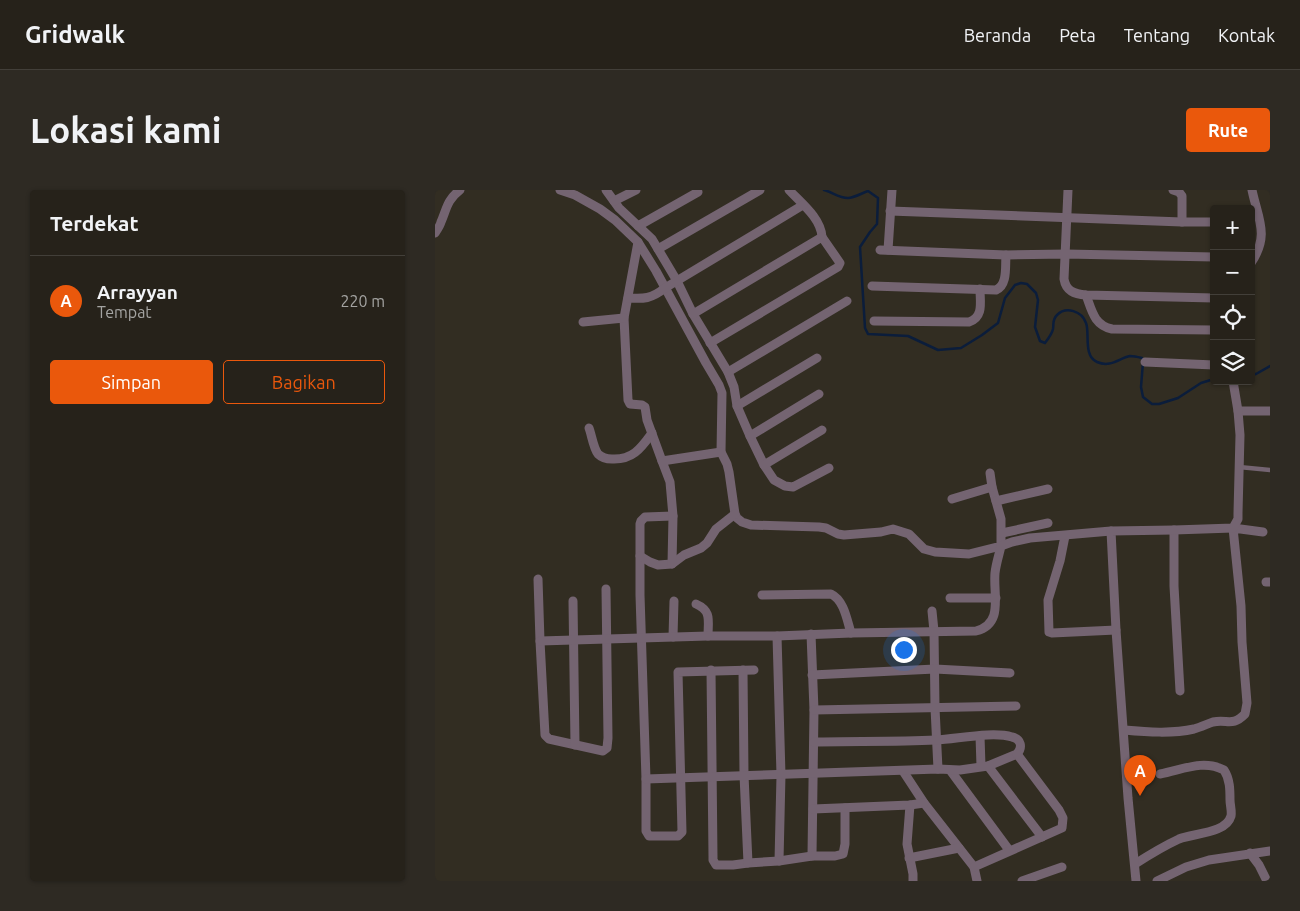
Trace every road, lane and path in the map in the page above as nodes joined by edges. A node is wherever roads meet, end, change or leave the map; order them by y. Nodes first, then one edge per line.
1 (460, 190) edge
2 (560, 190) edge
3 (606, 190) edge
4 (635, 190) edge
5 (759, 190) edge
6 (789, 190) edge
7 (892, 190) edge
8 (1068, 190) edge
9 (1173, 190) edge
10 (1252, 190) edge
11 (698, 192) dead end
12 (614, 201) junction
13 (803, 205) junction
14 (890, 211) junction
15 (1067, 217) junction
16 (1255, 221) edge
17 (1261, 221) junction
18 (1182, 222) junction
19 (1210, 222) edge
20 (638, 226) junction
21 (435, 234) edge
22 (822, 237) junction
23 (638, 242) junction
24 (658, 249) junction
25 (1065, 254) junction
26 (1255, 254) edge
27 (1006, 256) junction
28 (1210, 256) edge
29 (677, 281) junction
30 (871, 286) dead end
31 (665, 288) junction
32 (980, 289) junction
33 (1086, 295) junction
34 (627, 298) junction
35 (1210, 298) edge
36 (847, 301) dead end
37 (693, 314) junction
38 (624, 318) junction
39 (873, 321) dead end
40 (583, 322) dead end
41 (1210, 330) edge
42 (710, 343) junction
43 (817, 358) dead end
44 (1145, 362) dead end
45 (1210, 365) edge
46 (728, 372) junction
47 (1233, 385) edge
48 (819, 394) dead end
49 (737, 406) junction
50 (1238, 411) junction
51 (1270, 411) edge
52 (589, 428) dead end
53 (822, 430) dead end
54 (652, 433) junction
55 (750, 436) junction
56 (721, 452) junction
57 (662, 461) junction
58 (764, 465) junction
59 (1239, 467) junction
60 (829, 468) dead end
61 (1270, 470) edge
62 (990, 473) dead end
63 (991, 487) junction
64 (1048, 489) dead end
65 (952, 499) dead end
66 (996, 501) junction
67 (735, 514) junction
68 (673, 516) junction
69 (1048, 523) dead end
70 (1233, 528) junction
71 (1174, 530) junction
72 (1111, 531) junction
73 (1263, 532) dead end
74 (1002, 533) junction
75 (1065, 536) junction
76 (1001, 546) junction
77 (640, 556) junction
78 (672, 564) junction
79 (538, 579) dead end
80 (606, 589) dead end
81 (763, 595) dead end
82 (950, 598) dead end
83 (996, 598) junction
84 (573, 601) dead end
85 (674, 601) dead end
86 (696, 604) dead end
87 (932, 611) dead end
88 (1117, 630) junction
89 (934, 631) junction
90 (851, 632) junction
91 (811, 634) junction
92 (709, 636) junction
93 (777, 636) junction
94 (673, 637) junction
95 (607, 638) junction
96 (642, 638) junction
97 (573, 639) junction
98 (540, 641) junction
99 (935, 669) junction
100 (711, 670) junction
101 (743, 670) junction
102 (754, 670) dead end
103 (1009, 672) dead end
104 (812, 675) junction
105 (1180, 691) dead end
106 (1016, 706) dead end
107 (935, 708) junction
108 (814, 710) junction
109 (1124, 730) junction
110 (980, 736) junction
111 (937, 740) junction
112 (814, 742) junction
113 (575, 745) junction
114 (1017, 754) junction
115 (985, 766) junction
116 (939, 769) junction
117 (950, 770) junction
118 (903, 771) junction
119 (813, 774) junction
120 (1160, 774) dead end
121 (781, 775) junction
122 (744, 776) junction
123 (681, 777) junction
124 (711, 777) junction
125 (647, 779) junction
126 (924, 803) junction
127 (910, 805) junction
128 (813, 808) junction
129 (845, 808) junction
130 (1042, 837) junction
131 (959, 848) junction
132 (1009, 850) junction
133 (1270, 851) edge
134 (1250, 853) junction
135 (812, 856) junction
136 (909, 858) junction
137 (779, 861) junction
138 (748, 862) junction
139 (1135, 864) junction
140 (974, 867) junction
141 (1062, 867) dead end
142 (913, 881) edge
143 (977, 881) edge
144 (1022, 881) edge
145 (1136, 881) edge
146 (1157, 881) edge
147 (1267, 881) edge

1 - 21 street
2 - 23 street
3 - 12 street
4 - 12 street
5 - 24 street
6 - 13 street
7 - 14 street
8 - 15 street
9 - 18 street
10 - 17 street
11 - 20 street
12 - 20 street
13 - 22 street
13 - 29 street
14 - 15 street
14 - 27 street
15 - 18 street
15 - 25 street
16 - 17 street
17 - 26 street
18 - 19 street
20 - 24 street
22 - 37 street
22 - 42 street
23 - 31 street
23 - 34 street
24 - 29 street
25 - 27 street
25 - 28 street
25 - 33 street
27 - 32 street
29 - 31 street
29 - 37 street
30 - 32 street
31 - 34 street
31 - 56 street
32 - 39 street
33 - 35 street
33 - 41 street
34 - 38 street
36 - 46 street
37 - 42 street
38 - 40 street
38 - 54 street
42 - 46 street
43 - 49 street
44 - 45 street
46 - 49 street
47 - 50 street
48 - 55 street
49 - 55 street
50 - 51 street
50 - 59 street
52 - 54 street
53 - 58 street
54 - 57 street
55 - 58 street
56 - 57 street
56 - 67 street
57 - 68 street
58 - 60 street
59 - 61 lane
59 - 70 street
62 - 63 street
63 - 65 street
63 - 66 street
64 - 66 street
66 - 74 street
67 - 76 street
67 - 78 street
68 - 77 street
68 - 78 street
69 - 74 street
70 - 71 street
70 - 73 street
70 - 109 street
71 - 72 street
71 - 105 street
72 - 75 street
72 - 88 street
74 - 76 street
75 - 76 street
75 - 88 street
76 - 83 street
77 - 78 street
77 - 96 street
79 - 98 street
80 - 95 street
81 - 90 street
82 - 83 street
83 - 89 street
84 - 97 street
85 - 94 street
86 - 92 street
87 - 89 street
88 - 109 street
89 - 90 street
89 - 99 street
90 - 91 street
91 - 93 street
91 - 104 street
92 - 93 street
92 - 94 street
93 - 121 street
94 - 96 street
95 - 96 street
95 - 97 street
95 - 113 street
96 - 125 street
97 - 98 street
97 - 113 street
98 - 113 street
99 - 103 street
99 - 104 street
99 - 107 street
100 - 101 street
100 - 123 street
100 - 124 street
101 - 102 street
101 - 122 street
104 - 108 street
106 - 107 street
107 - 108 street
107 - 111 street
108 - 112 street
109 - 139 street
110 - 111 street
110 - 114 street
110 - 115 street
111 - 112 street
111 - 116 street
112 - 119 street
114 - 115 street
114 - 130 street
115 - 117 street
115 - 130 street
116 - 117 street
116 - 118 street
117 - 132 street
118 - 119 street
118 - 126 street
119 - 121 street
119 - 128 street
120 - 139 street
121 - 122 street
121 - 137 street
122 - 124 street
122 - 138 street
123 - 124 street
123 - 125 street
123 - 125 street
124 - 138 street
126 - 127 street
126 - 131 street
127 - 129 street
127 - 136 street
128 - 129 street
128 - 135 street
129 - 135 street
130 - 132 street
131 - 136 street
131 - 140 street
132 - 140 street
133 - 134 street
134 - 146 street
134 - 147 street
135 - 137 street
136 - 142 street
137 - 138 street
139 - 145 street
140 - 143 street
141 - 144 street

